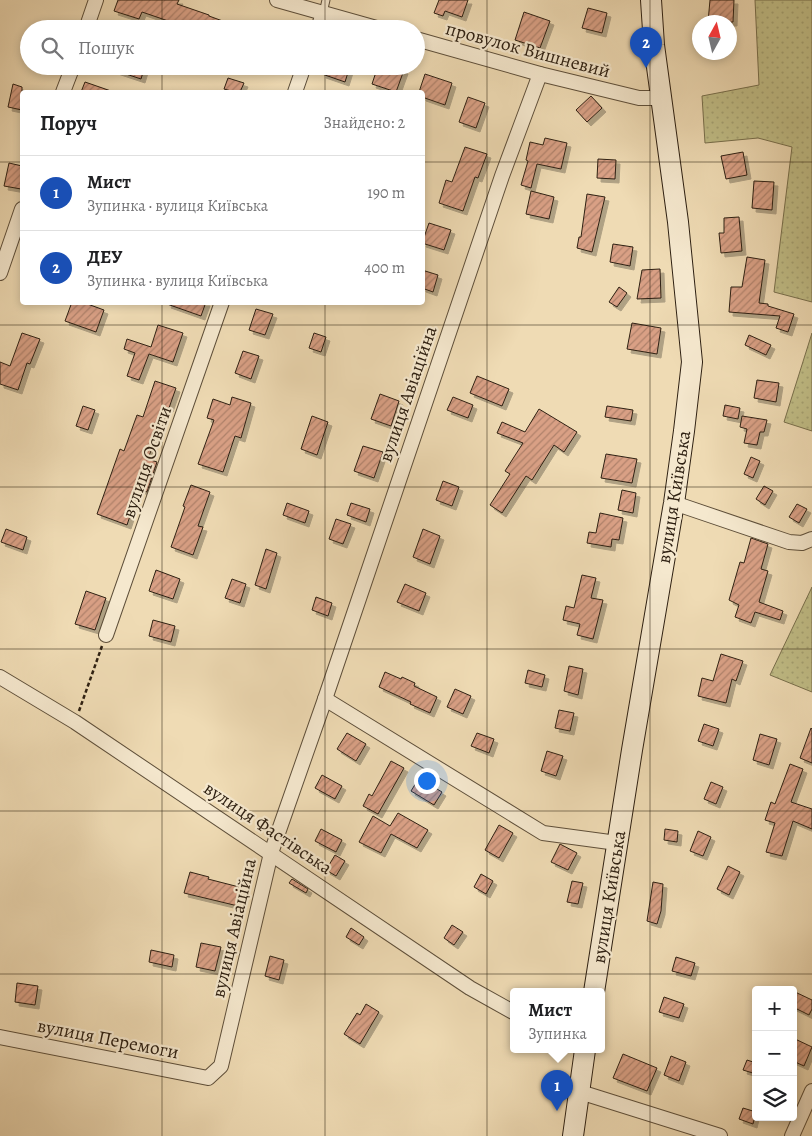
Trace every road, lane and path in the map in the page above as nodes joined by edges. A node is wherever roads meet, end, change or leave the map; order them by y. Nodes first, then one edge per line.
1 (96, 0) edge
2 (277, 0) edge
3 (650, 0) edge
4 (325, 6) edge
5 (89, 20) edge
6 (321, 20) edge
7 (358, 20) edge
8 (425, 42) edge
9 (540, 74) junction
10 (69, 75) edge
11 (301, 75) edge
12 (64, 90) edge
13 (296, 90) edge
14 (661, 98) junction
15 (20, 214) edge
16 (3, 257) edge
17 (0, 273) edge
18 (221, 305) edge
19 (674, 503) junction
20 (812, 539) edge
21 (106, 635) joint
22 (0, 677) edge
23 (324, 699) junction
24 (75, 722) junction
25 (617, 842) junction
26 (271, 853) junction
27 (595, 988) edge
28 (510, 1010) edge
29 (0, 1037) edge
30 (585, 1053) edge
31 (208, 1078) joint
32 (812, 1091) edge
33 (580, 1092) junction
34 (573, 1136) edge
35 (720, 1136) edge
36 (792, 1136) edge

1 - 5 street
2 - 4 street
3 - 14 street, вулиця Київська
4 - 6 street
4 - 7 street
8 - 9 street, провулок Вишневий
9 - 14 street, провулок Вишневий
9 - 23 street, вулиця Авіаційна
10 - 12 street
11 - 13 street
14 - 19 street, вулиця Київська
15 - 16 street
16 - 17 street
18 - 21 street, вулиця Освіти
19 - 20 street
19 - 25 street, вулиця Київська
21 - 24 path
22 - 24 street, вулиця Фастівська
23 - 25 street
23 - 26 street, вулиця Авіаційна
24 - 26 street, вулиця Фастівська
25 - 27 street, вулиця Київська
26 - 28 street, вулиця Фастівська
26 - 31 street, вулиця Авіаційна
29 - 31 street, вулиця Перемоги
30 - 33 street
32 - 36 street
33 - 34 street
33 - 35 street

